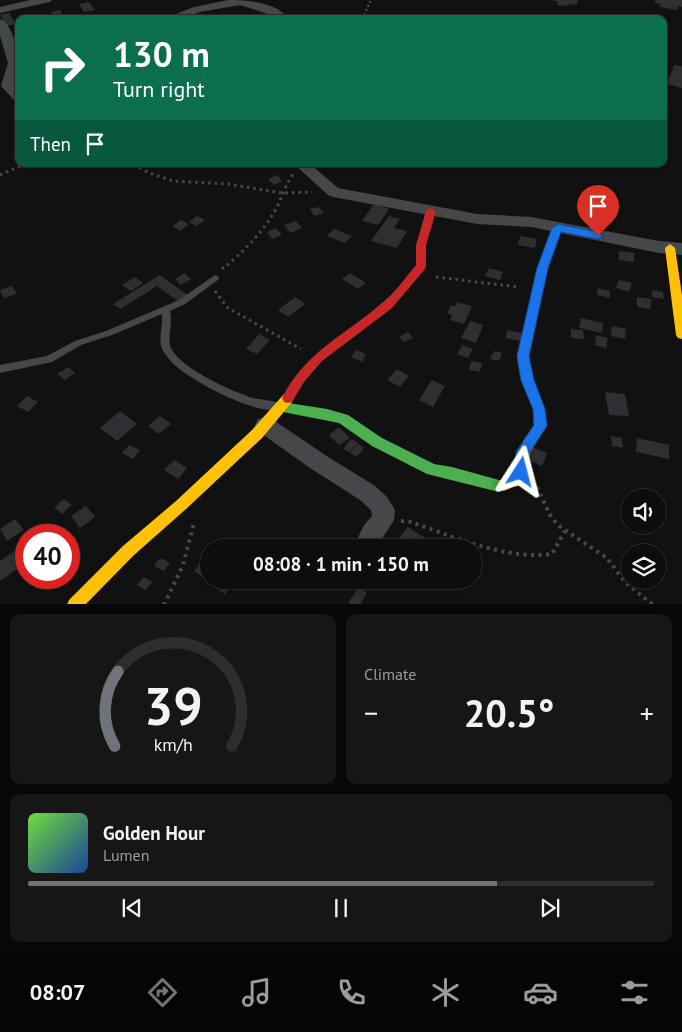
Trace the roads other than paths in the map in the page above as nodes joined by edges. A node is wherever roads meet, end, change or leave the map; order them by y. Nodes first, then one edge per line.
1 (46, 0) edge
2 (241, 0) edge
3 (0, 10) edge
4 (181, 15) edge
5 (279, 15) edge
6 (0, 23) edge
7 (15, 49) edge
8 (15, 94) edge
9 (298, 167) edge
10 (431, 211) junction
11 (558, 228) junction
12 (676, 248) edge
13 (215, 278) road end
14 (165, 309) junction
15 (682, 335) edge
16 (0, 369) edge
17 (282, 407) junction
18 (265, 425) junction
19 (368, 539) edge
20 (74, 604) edge

1 - 3 street
2 - 4 street
2 - 5 street
6 - 7 street
7 - 8 street
9 - 10 street
10 - 11 street
10 - 17 street
11 - 12 street
11 - 17 street
12 - 15 street
13 - 14 lane
14 - 16 lane
14 - 17 lane
17 - 18 street
18 - 19 street
18 - 20 street

